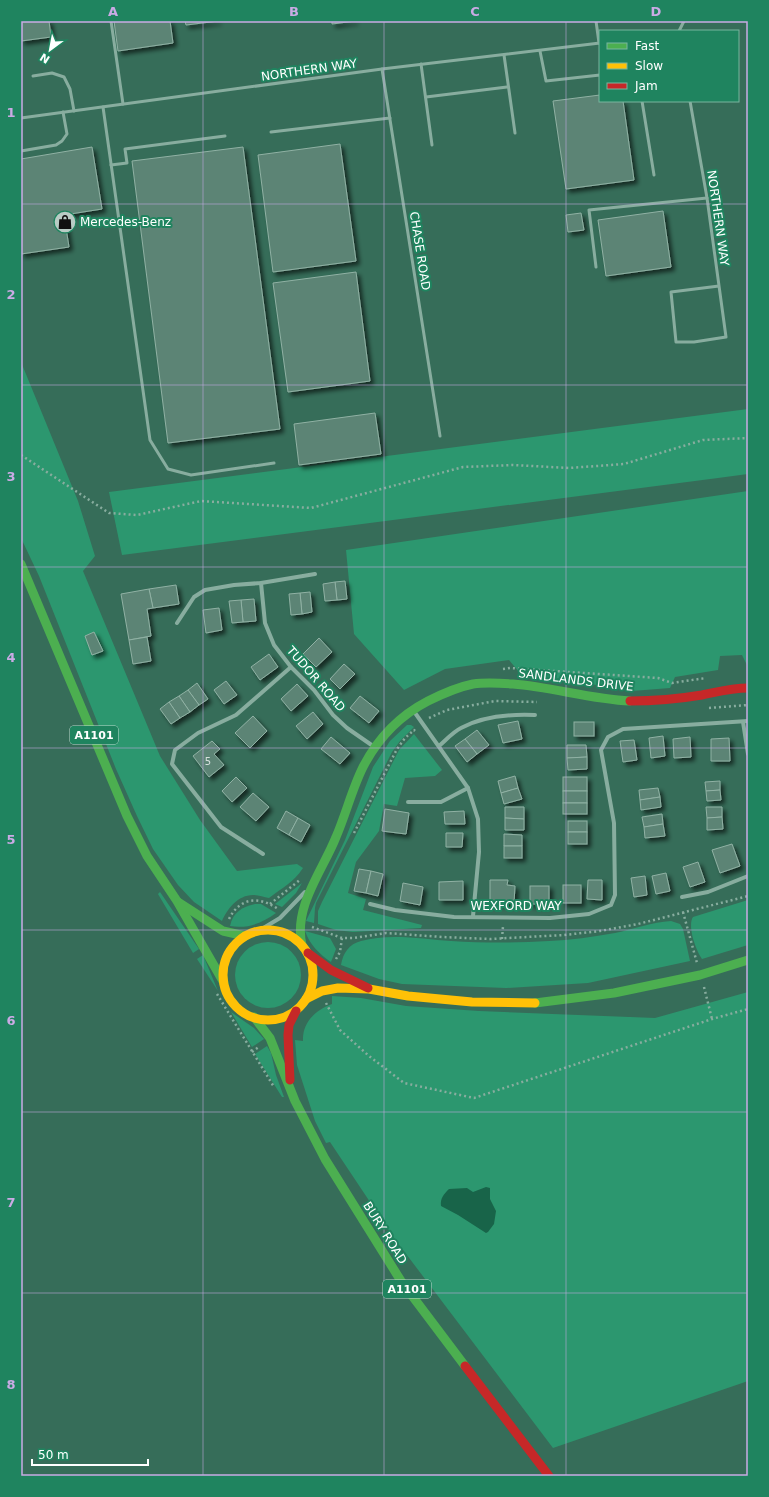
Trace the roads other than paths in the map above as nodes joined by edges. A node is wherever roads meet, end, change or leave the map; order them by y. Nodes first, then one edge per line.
1 (111, 21) edge
2 (596, 21) edge
3 (599, 38) edge
4 (599, 43) edge
5 (540, 51) junction
6 (504, 55) junction
7 (421, 64) junction
8 (382, 69) junction
9 (599, 74) edge
10 (33, 76) dead end
11 (507, 87) junction
12 (426, 97) junction
13 (642, 102) edge
14 (690, 102) edge
15 (123, 104) junction
16 (102, 107) junction
17 (74, 111) junction
18 (64, 112) junction
19 (21, 118) edge
20 (390, 118) junction
21 (271, 132) dead end
22 (515, 133) dead end
23 (225, 136) dead end
24 (432, 145) dead end
25 (21, 151) edge
26 (111, 165) junction
27 (654, 175) dead end
28 (707, 198) junction
29 (596, 267) dead end
30 (719, 286) junction
31 (440, 436) dead end
32 (274, 463) dead end
33 (21, 564) edge
34 (315, 574) dead end
35 (261, 583) junction
36 (177, 623) dead end
37 (291, 667) junction
38 (748, 688) edge
39 (413, 710) junction
40 (535, 715) dead end
41 (746, 722) edge
42 (439, 746) junction
43 (375, 748) junction
44 (748, 754) edge
45 (468, 788) junction
46 (408, 802) dead end
47 (263, 854) dead end
48 (748, 876) edge
49 (315, 881) junction
50 (682, 897) dead end
51 (177, 901) junction
52 (370, 904) dead end
53 (474, 916) junction
54 (260, 930) junction
55 (245, 936) junction
56 (302, 945) junction
57 (308, 953) junction
58 (748, 960) edge
59 (224, 983) junction
60 (369, 989) junction
61 (306, 999) junction
62 (296, 1011) junction
63 (254, 1017) junction
64 (290, 1087) junction
65 (549, 1476) edge

1 - 15 lane
2 - 3 lane
4 - 5 lane, NORTHERN WAY
5 - 6 lane, NORTHERN WAY
5 - 9 lane
6 - 7 lane, NORTHERN WAY
6 - 11 lane
7 - 8 lane, NORTHERN WAY
7 - 12 lane
8 - 15 lane, NORTHERN WAY
8 - 20 lane, CHASE ROAD
10 - 17 lane
11 - 12 lane
11 - 22 lane
12 - 24 lane
13 - 27 lane
14 - 28 lane, NORTHERN WAY
15 - 16 lane, NORTHERN WAY
16 - 17 lane, NORTHERN WAY
16 - 26 lane
17 - 18 lane, NORTHERN WAY
18 - 19 lane, NORTHERN WAY
18 - 25 lane
20 - 21 lane
20 - 31 lane, CHASE ROAD
23 - 26 lane
26 - 32 lane
28 - 29 lane
28 - 30 lane, NORTHERN WAY
30 - 30 lane, NORTHERN WAY
33 - 51 main road, A1101
34 - 35 street
35 - 36 street
35 - 37 street, TUDOR ROAD
37 - 43 street, TUDOR ROAD
37 - 47 street
38 - 39 main road, SANDLANDS DRIVE
39 - 42 street
39 - 43 main road, SANDLANDS DRIVE
40 - 42 street
41 - 44 street
41 - 53 street, WEXFORD WAY
42 - 45 street
43 - 49 main road, SANDLANDS DRIVE
45 - 46 street
45 - 53 street
48 - 50 street
49 - 54 street, SANDLANDS DRIVE
49 - 56 main road, SANDLANDS DRIVE
51 - 55 main road, A1101
51 - 59 main road, A1101
52 - 53 street, WEXFORD WAY
54 - 55 main road
54 - 56 main road
55 - 59 main road
56 - 57 main road
57 - 60 main road
57 - 61 main road
58 - 60 main road
59 - 63 main road
60 - 61 main road
61 - 62 main road
62 - 63 main road
62 - 64 main road, BURY ROAD / A1101
63 - 64 main road, BURY ROAD / A1101
64 - 65 main road, BURY ROAD / A1101

